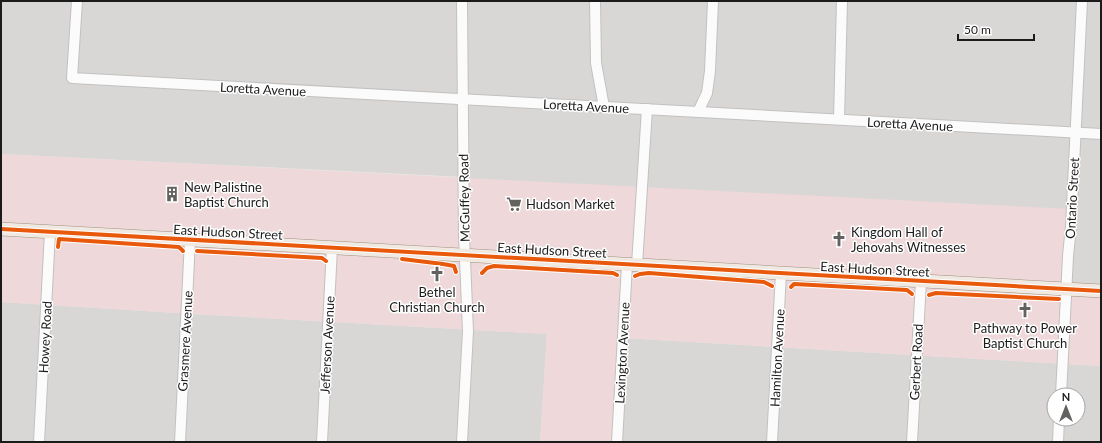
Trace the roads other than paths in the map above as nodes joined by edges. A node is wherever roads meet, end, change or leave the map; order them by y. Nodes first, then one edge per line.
1 (77, 1) edge
2 (462, 1) edge
3 (595, 1) edge
4 (713, 1) edge
5 (842, 1) edge
6 (1082, 1) edge
7 (462, 99) junction
8 (604, 107) junction
9 (647, 109) junction
10 (698, 112) junction
11 (839, 119) junction
12 (1076, 133) junction
13 (1101, 134) edge
14 (1, 229) edge
15 (50, 232) junction
16 (190, 240) junction
17 (332, 248) junction
18 (465, 256) junction
19 (632, 265) junction
20 (781, 273) junction
21 (921, 281) junction
22 (1066, 289) junction
23 (1101, 291) edge
24 (1061, 387) edge
25 (1059, 427) edge
26 (39, 442) edge
27 (180, 442) edge
28 (322, 442) edge
29 (462, 442) edge
30 (617, 442) edge
31 (772, 442) edge
32 (912, 442) edge
33 (1058, 442) edge

1 - 7 street, Loretta Avenue
2 - 7 street, McGuffey Road
3 - 8 street
4 - 10 street
5 - 11 street
6 - 12 street, Ontario Street
7 - 8 street, Loretta Avenue
7 - 18 street, McGuffey Road
8 - 9 street, Loretta Avenue
9 - 10 street, Loretta Avenue
9 - 19 street, Lexington Avenue
10 - 11 street, Loretta Avenue
11 - 12 street, Loretta Avenue
12 - 13 street, Loretta Avenue
12 - 22 street, Ontario Street
14 - 15 main road, East Hudson Street
15 - 16 main road, East Hudson Street
15 - 26 street, Howey Road
16 - 17 main road, East Hudson Street
16 - 27 street, Grasmere Avenue
17 - 18 main road, East Hudson Street
17 - 28 street, Jefferson Avenue
18 - 19 main road, East Hudson Street
18 - 29 street, McGuffey Road
19 - 20 main road, East Hudson Street
19 - 30 street, Lexington Avenue
20 - 21 main road, East Hudson Street
20 - 31 street, Hamilton Avenue
21 - 22 main road, East Hudson Street
21 - 32 street, Gerbert Road
22 - 23 main road, East Hudson Street
22 - 24 street, Ontario Street
25 - 33 street

